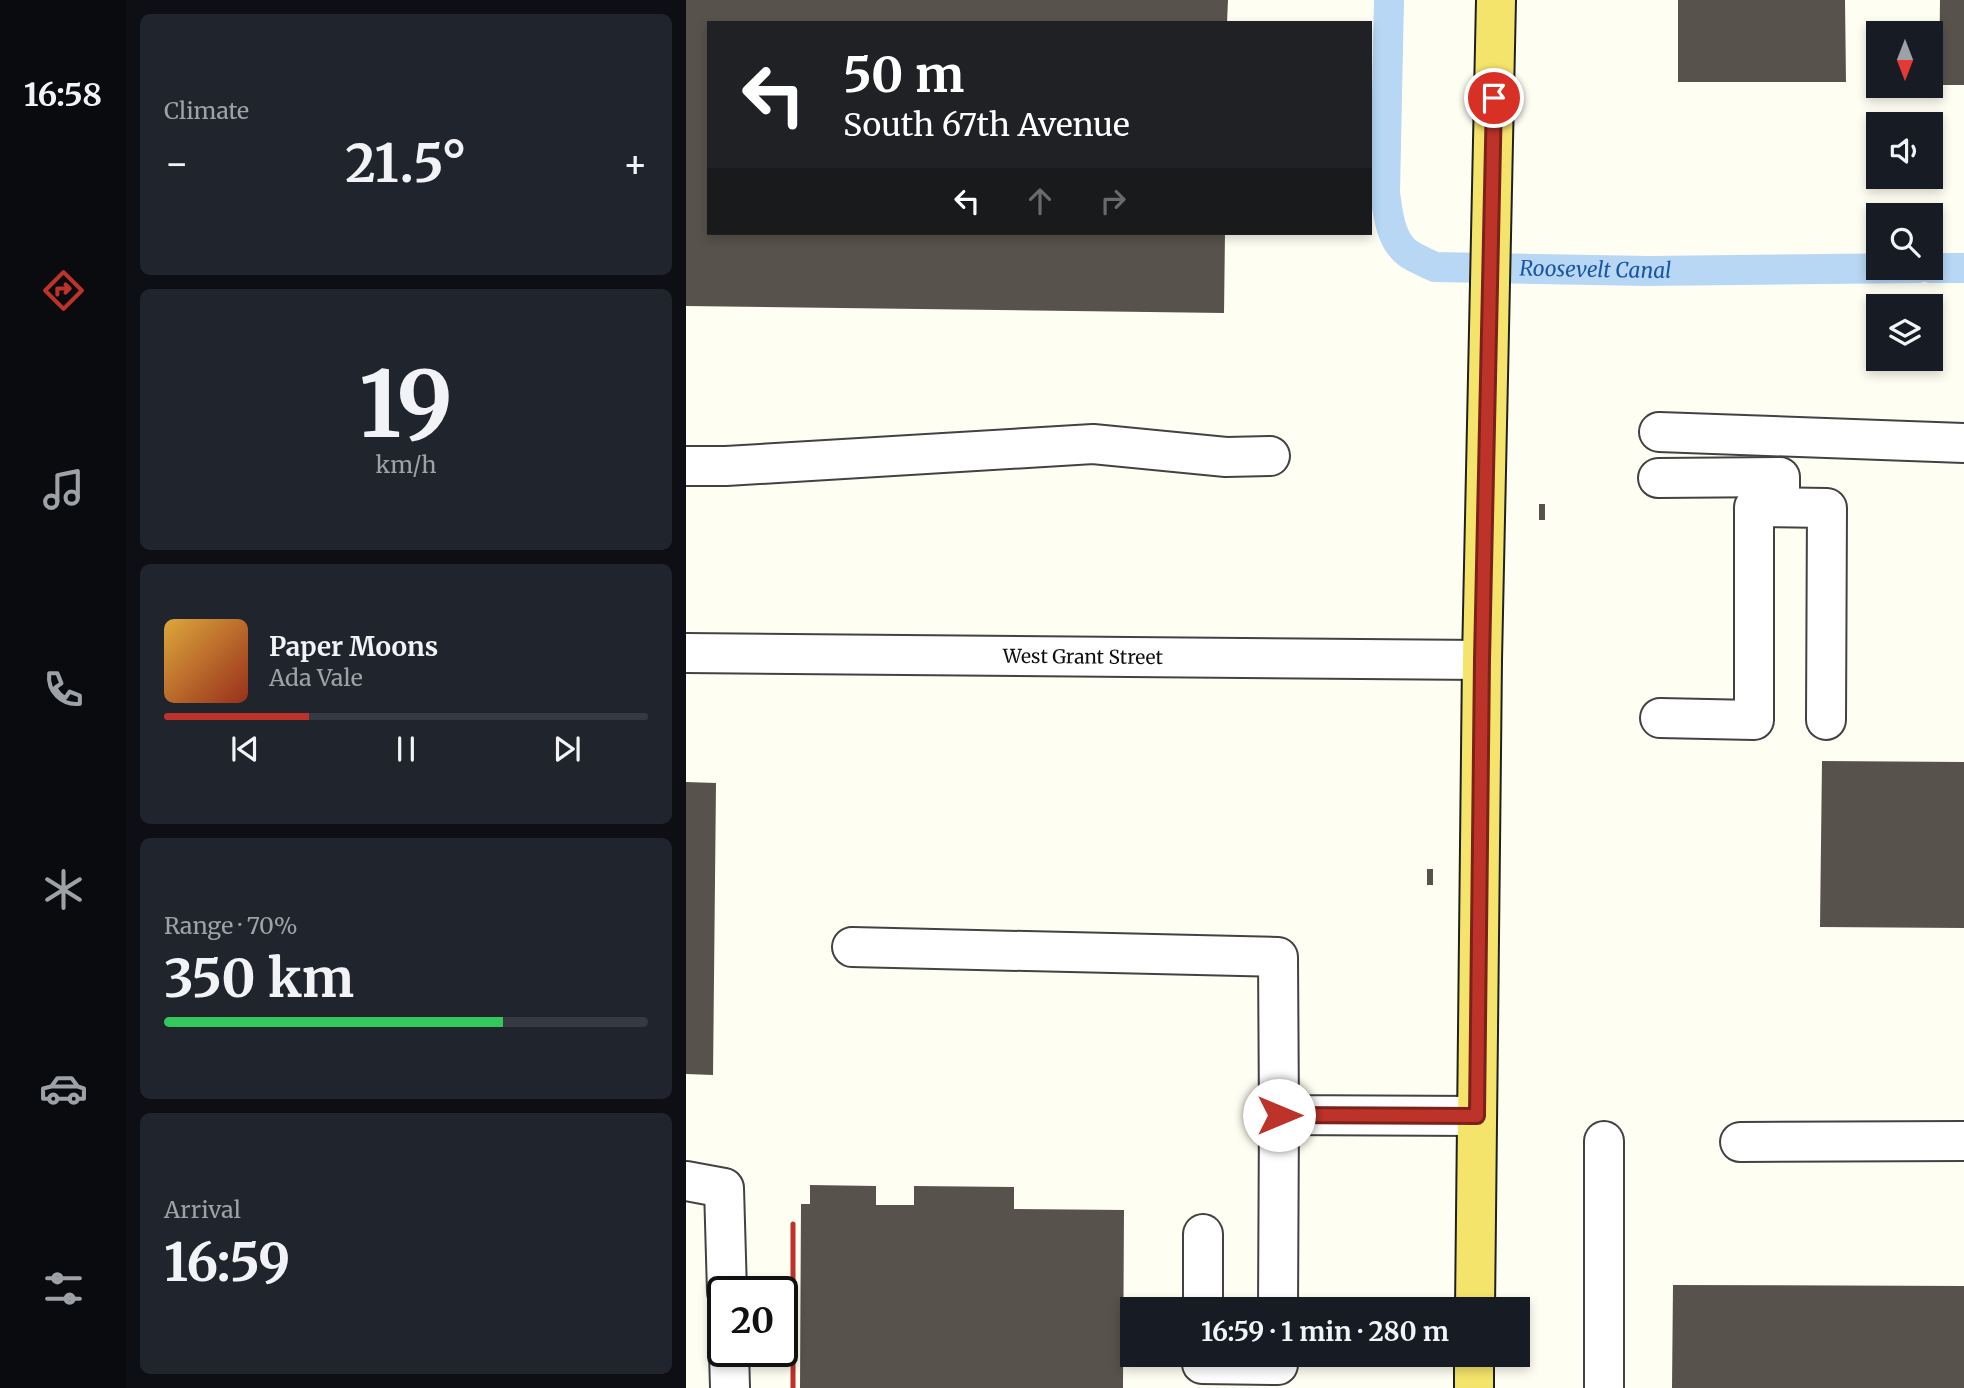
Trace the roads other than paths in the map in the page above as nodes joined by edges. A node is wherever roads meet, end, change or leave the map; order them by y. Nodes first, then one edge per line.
1 (1496, 0) edge
2 (1659, 432) dead end
3 (1964, 443) edge
4 (1270, 456) dead end
5 (686, 466) edge
6 (1658, 478) dead end
7 (1780, 508) junction
8 (686, 653) edge
9 (1482, 660) junction
10 (1660, 718) dead end
11 (1826, 720) dead end
12 (852, 947) dead end
13 (1279, 1115) junction
14 (1477, 1116) junction
15 (1604, 1141) dead end
16 (1964, 1141) edge
17 (1740, 1142) dead end
18 (686, 1181) edge
19 (1203, 1234) dead end
20 (727, 1276) edge
21 (1202, 1297) edge
22 (1278, 1297) edge
23 (1475, 1297) edge
24 (729, 1367) edge
25 (1474, 1367) edge
26 (1202, 1369) edge
27 (1278, 1369) edge
28 (730, 1388) edge
29 (1474, 1388) edge
30 (1604, 1388) edge

1 - 9 main road
2 - 3 street
4 - 5 street
6 - 7 street
7 - 10 street
7 - 11 street
8 - 9 street, West Grant Street
9 - 14 main road
12 - 13 street
13 - 14 street
13 - 22 street
14 - 23 main road
15 - 30 street
16 - 17 street
18 - 20 street
19 - 21 street
24 - 28 street
25 - 29 main road
26 - 27 street

